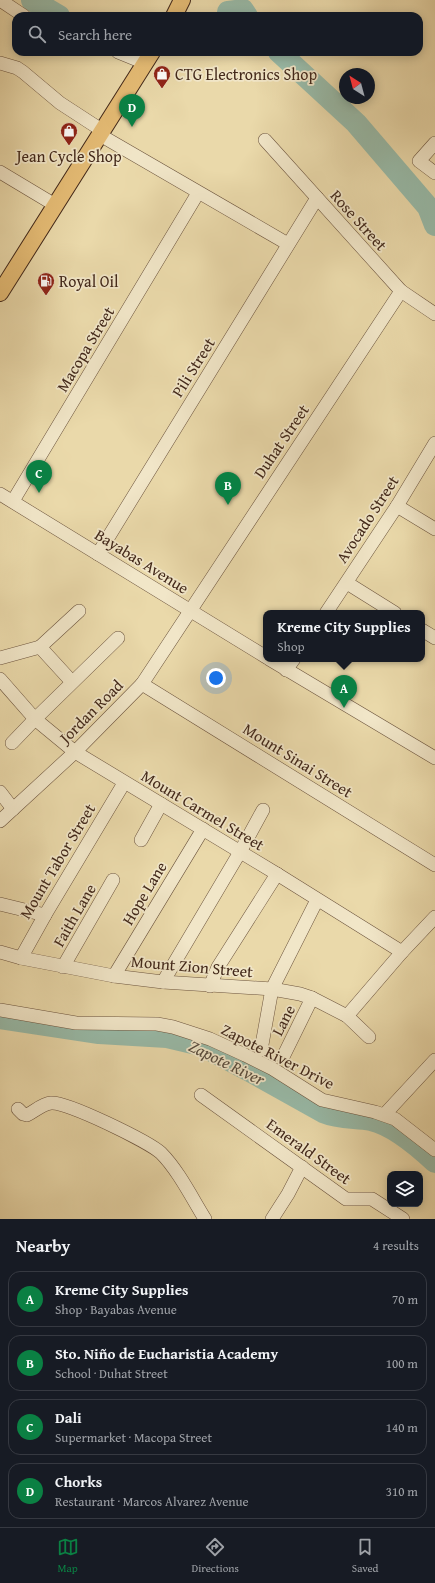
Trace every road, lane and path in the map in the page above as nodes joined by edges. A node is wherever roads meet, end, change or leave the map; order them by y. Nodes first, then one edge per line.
1 (0, 0) edge
2 (182, 0) edge
3 (18, 12) edge
4 (176, 12) edge
5 (148, 57) edge
6 (0, 63) edge
7 (101, 133) junction
8 (265, 140) dead end
9 (435, 143) edge
10 (0, 172) edge
11 (435, 173) edge
12 (198, 193) junction
13 (317, 198) junction
14 (54, 205) junction
15 (288, 244) junction
16 (2, 286) edge
17 (401, 292) junction
18 (435, 314) edge
19 (435, 443) edge
20 (0, 494) edge
21 (13, 501) junction
22 (397, 506) junction
23 (435, 529) edge
24 (98, 554) junction
25 (346, 583) junction
26 (190, 610) junction
27 (328, 610) edge
28 (390, 610) edge
29 (79, 611) dead end
30 (425, 632) edge
31 (118, 638) dead end
32 (435, 638) edge
33 (40, 647) junction
34 (263, 655) edge
35 (0, 658) edge
36 (274, 662) edge
37 (292, 662) edge
38 (286, 670) junction
39 (0, 679) edge
40 (72, 682) junction
41 (142, 684) junction
42 (35, 719) junction
43 (12, 743) dead end
44 (75, 752) junction
45 (435, 758) edge
46 (124, 783) junction
47 (0, 792) edge
48 (161, 804) junction
49 (13, 809) junction
50 (263, 810) dead end
51 (0, 821) edge
52 (203, 829) junction
53 (141, 840) dead end
54 (240, 852) junction
55 (435, 865) edge
56 (277, 874) junction
57 (114, 880) dead end
58 (317, 900) junction
59 (0, 904) edge
60 (45, 915) junction
61 (435, 917) edge
62 (0, 952) edge
63 (402, 952) junction
64 (21, 958) junction
65 (63, 966) junction
66 (114, 976) junction
67 (163, 982) junction
68 (210, 986) junction
69 (272, 989) junction
70 (312, 998) junction
71 (0, 1010) edge
72 (347, 1016) junction
73 (370, 1037) dead end
74 (260, 1050) dead end
75 (283, 1056) dead end
76 (434, 1062) edge
77 (201, 1095) dead end
78 (18, 1109) dead end
79 (385, 1114) junction
80 (435, 1150) edge
81 (302, 1167) junction
82 (205, 1219) edge
83 (272, 1219) edge
84 (403, 1219) edge

1 - 3 street
2 - 4 main road
5 - 7 main road
6 - 7 street
7 - 12 street
7 - 14 main road
8 - 13 street, Rose Street
9 - 11 street
10 - 14 street
12 - 15 street
12 - 21 street, Macopa Street
13 - 15 street, Pili Street
13 - 17 street, Rose Street
14 - 16 main road
15 - 24 street, Pili Street
17 - 18 street, Rose Street
17 - 26 street, Duhat Street
19 - 22 street, Avocado Street
20 - 21 street, Bayabas Avenue
21 - 24 street, Bayabas Avenue
22 - 23 street
22 - 25 street, Avocado Street
24 - 26 street, Bayabas Avenue
25 - 27 street, Avocado Street
25 - 28 street
26 - 34 street, Bayabas Avenue
26 - 41 street, Jordan Road
29 - 33 street
30 - 32 street
31 - 40 street
33 - 35 street
33 - 40 street
36 - 38 street
37 - 38 street
38 - 45 street
39 - 42 street, Mount Carmel Street
40 - 42 street
41 - 44 street, Jordan Road
41 - 55 street, Mount Sinai Street
42 - 43 street
42 - 44 street, Mount Carmel Street
44 - 46 street, Mount Carmel Street
44 - 49 street, Jordan Road
46 - 48 street, Mount Carmel Street
46 - 60 street, Mount Tabor Street
47 - 49 street
48 - 52 street, Mount Carmel Street
48 - 53 street
49 - 51 street, Jordan Road
50 - 54 street
52 - 54 street, Mount Carmel Street
52 - 66 street, Hope Lane
54 - 56 street, Mount Carmel Street
54 - 67 street
56 - 58 street, Mount Carmel Street
56 - 68 street
57 - 65 street, Faith Lane
58 - 63 street, Mount Carmel Street
58 - 69 street
59 - 60 street
60 - 64 street, Mount Tabor Street
61 - 63 street
62 - 64 street, Mount Zion Street
63 - 72 street
64 - 65 street, Mount Zion Street
65 - 66 street, Mount Zion Street
66 - 67 street, Mount Zion Street
67 - 68 street, Mount Zion Street
68 - 69 street, Mount Zion Street
69 - 70 street, Mount Zion Street
69 - 74 street
70 - 72 street, Mount Zion Street
70 - 75 street, Lane
71 - 79 street, Zapote River Drive
72 - 73 street, Mount Zion Street
76 - 79 street
77 - 81 street, Emerald Street
78 - 82 street
79 - 80 street, Zapote River Drive
81 - 83 street
81 - 84 street, Emerald Street

